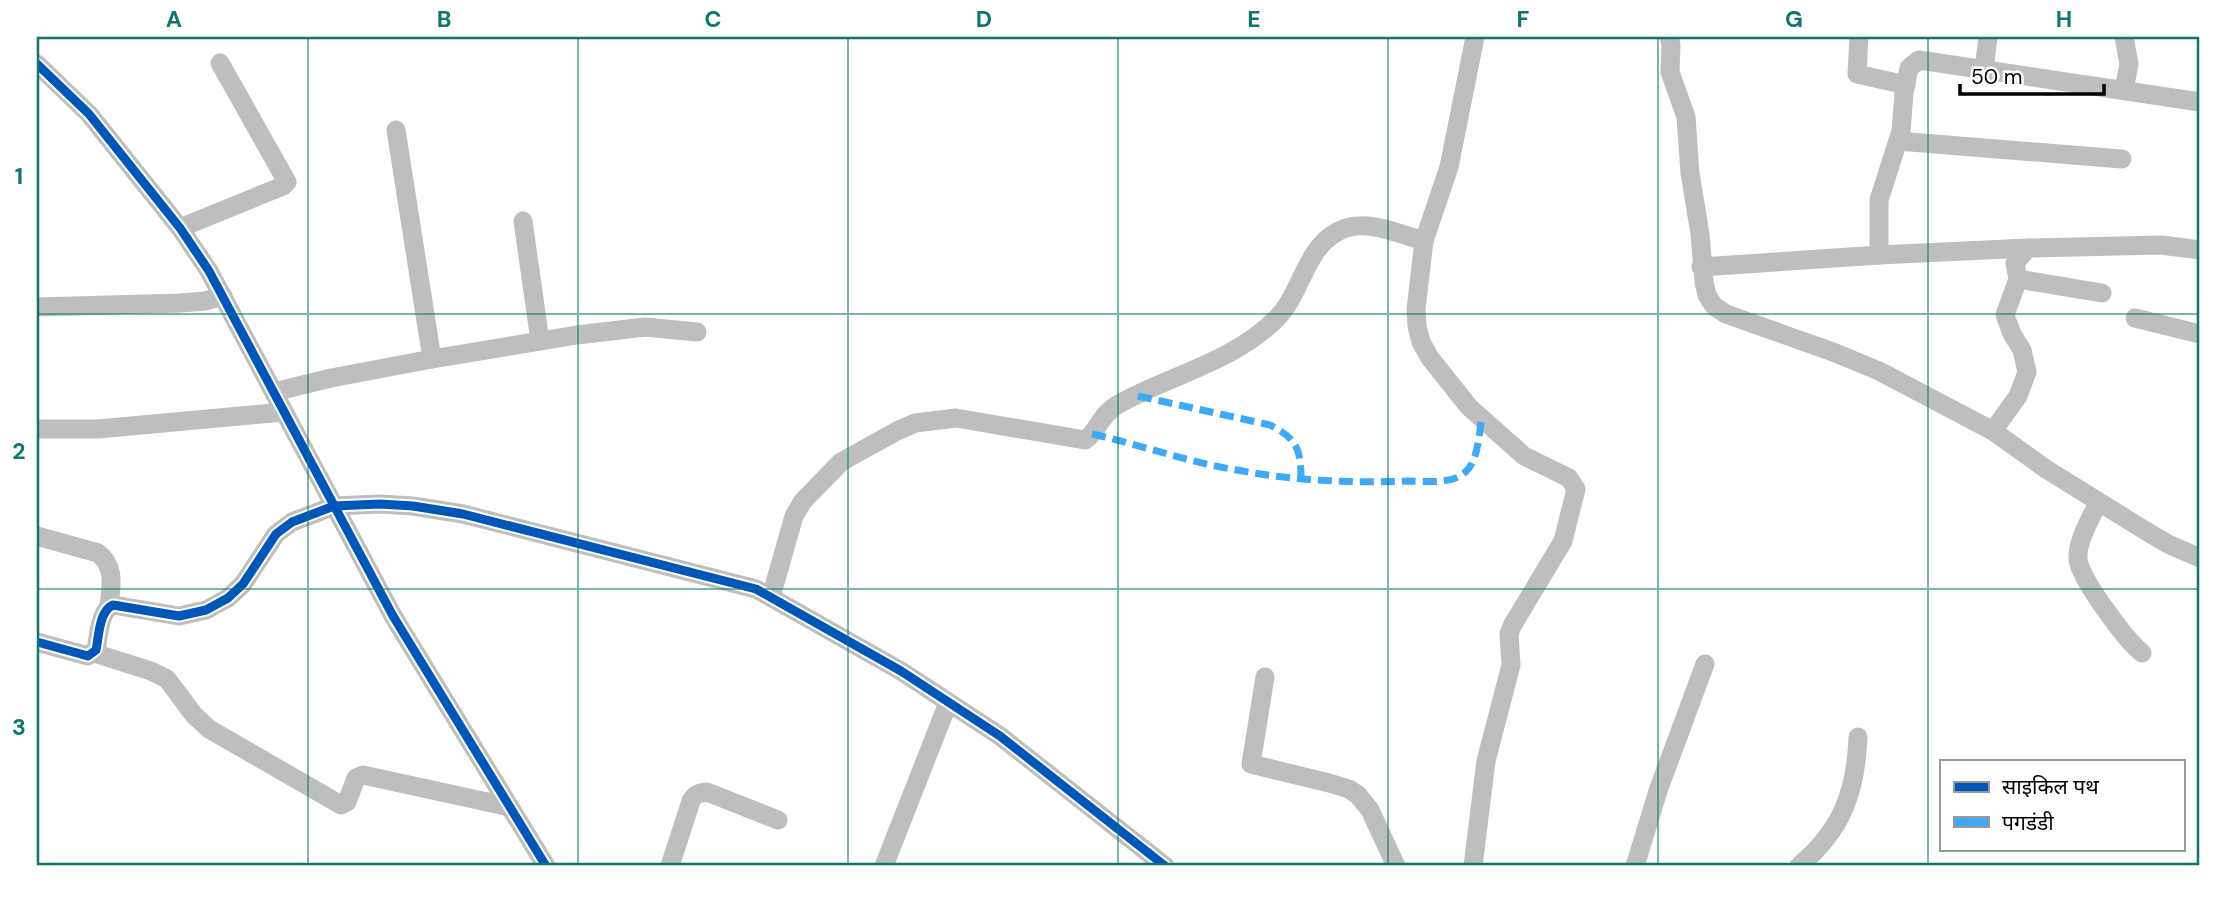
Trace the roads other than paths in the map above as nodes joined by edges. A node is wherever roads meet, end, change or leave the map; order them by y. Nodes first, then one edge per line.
1 (1475, 37) edge
2 (1669, 37) edge
3 (1859, 37) edge
4 (1988, 37) edge
5 (2124, 37) edge
6 (220, 63) dead end
7 (37, 64) edge
8 (1984, 69) junction
9 (1906, 85) junction
10 (2124, 90) junction
11 (2200, 102) edge
12 (396, 130) dead end
13 (1898, 141) junction
14 (2122, 159) dead end
15 (523, 221) dead end
16 (180, 228) junction
17 (1424, 240) junction
18 (2028, 248) junction
19 (2200, 250) edge
20 (1879, 255) junction
21 (1701, 267) junction
22 (2018, 279) junction
23 (2102, 293) dead end
24 (223, 296) junction
25 (37, 307) edge
26 (2135, 318) dead end
27 (697, 332) dead end
28 (2200, 334) edge
29 (540, 341) junction
30 (432, 359) junction
31 (274, 392) junction
32 (284, 412) junction
33 (37, 429) edge
34 (1993, 431) junction
35 (2098, 502) junction
36 (334, 506) junction
37 (37, 536) edge
38 (2200, 558) edge
39 (771, 597) junction
40 (108, 607) junction
41 (37, 642) edge
42 (94, 653) junction
43 (2143, 653) dead end
44 (1705, 664) dead end
45 (1265, 677) dead end
46 (948, 703) junction
47 (1858, 737) dead end
48 (510, 807) junction
49 (778, 820) dead end
50 (546, 866) edge
51 (670, 866) edge
52 (884, 866) edge
53 (1165, 866) edge
54 (1396, 866) edge
55 (1473, 866) edge
56 (1635, 866) edge
57 (1799, 866) edge

1 - 17 street
2 - 21 street
3 - 9 street
4 - 8 street
5 - 10 street
6 - 16 street
7 - 16 street
8 - 9 street
8 - 10 street
9 - 13 street
10 - 11 street
12 - 30 street
13 - 14 street
13 - 20 street
15 - 29 street
16 - 24 street
17 - 39 street
17 - 55 street
18 - 19 street
18 - 20 street
18 - 22 street
20 - 21 street
21 - 34 street
22 - 23 street
22 - 34 street
24 - 25 street
24 - 31 street
26 - 28 street
27 - 29 street
29 - 30 street
30 - 31 street
31 - 32 street
32 - 33 street
32 - 36 street
34 - 35 street
35 - 38 street
35 - 43 street
36 - 39 street
36 - 40 street
36 - 48 street
37 - 40 street
39 - 46 street
40 - 42 street
41 - 42 street
42 - 48 street
44 - 56 street
45 - 54 street
46 - 52 street
46 - 53 street
47 - 57 street
48 - 50 street
49 - 51 street

